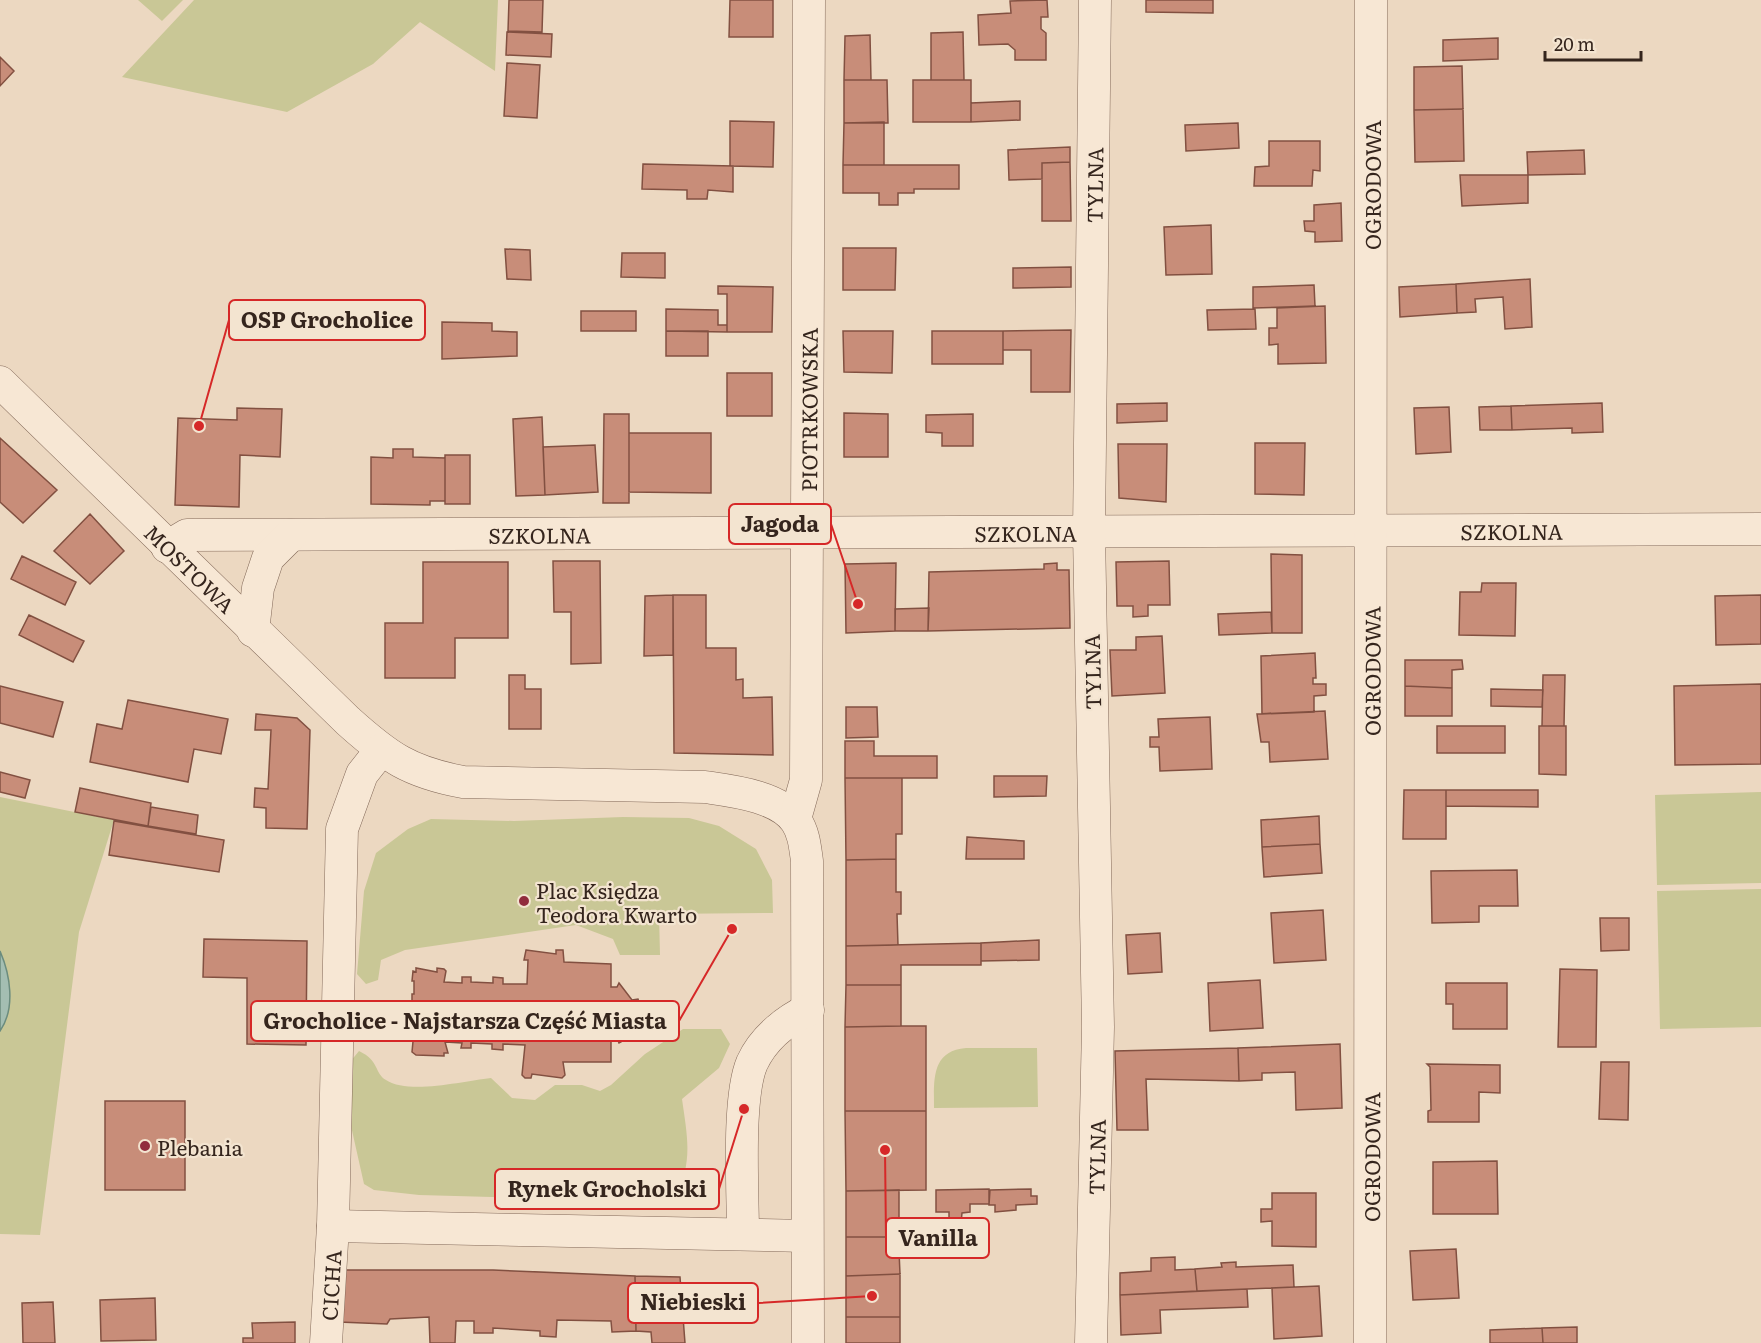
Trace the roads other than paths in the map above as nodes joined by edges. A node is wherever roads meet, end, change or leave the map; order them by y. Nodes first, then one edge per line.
1 (809, 0) edge
2 (1095, 0) edge
3 (1371, 0) edge
4 (0, 382) edge
5 (1761, 529) edge
6 (1372, 530) junction
7 (1089, 532) junction
8 (806, 534) junction
9 (291, 535) junction
10 (167, 547) junction
11 (253, 631) junction
12 (381, 750) junction
13 (795, 819) junction
14 (808, 1010) junction
15 (333, 1226) junction
16 (743, 1234) junction
17 (807, 1236) junction
18 (326, 1343) edge
19 (808, 1343) edge
20 (1091, 1343) edge
21 (1371, 1343) edge

1 - 8 street, PIOTRKOWSKA
2 - 7 street, TYLNA
3 - 6 street, OGRODOWA
4 - 10 street, MOSTOWA
5 - 6 street, SZKOLNA
6 - 7 street, SZKOLNA
6 - 21 street, OGRODOWA
7 - 8 street, SZKOLNA
7 - 20 street, TYLNA
8 - 9 street, SZKOLNA
8 - 13 street, PIOTRKOWSKA
9 - 10 street, SZKOLNA
9 - 11 street
10 - 11 street, MOSTOWA
11 - 12 street, MOSTOWA
12 - 13 street, MOSTOWA
12 - 15 street, CICHA
13 - 14 street
14 - 16 street
14 - 17 street
15 - 16 street
15 - 18 street, CICHA
16 - 17 street
17 - 19 street

